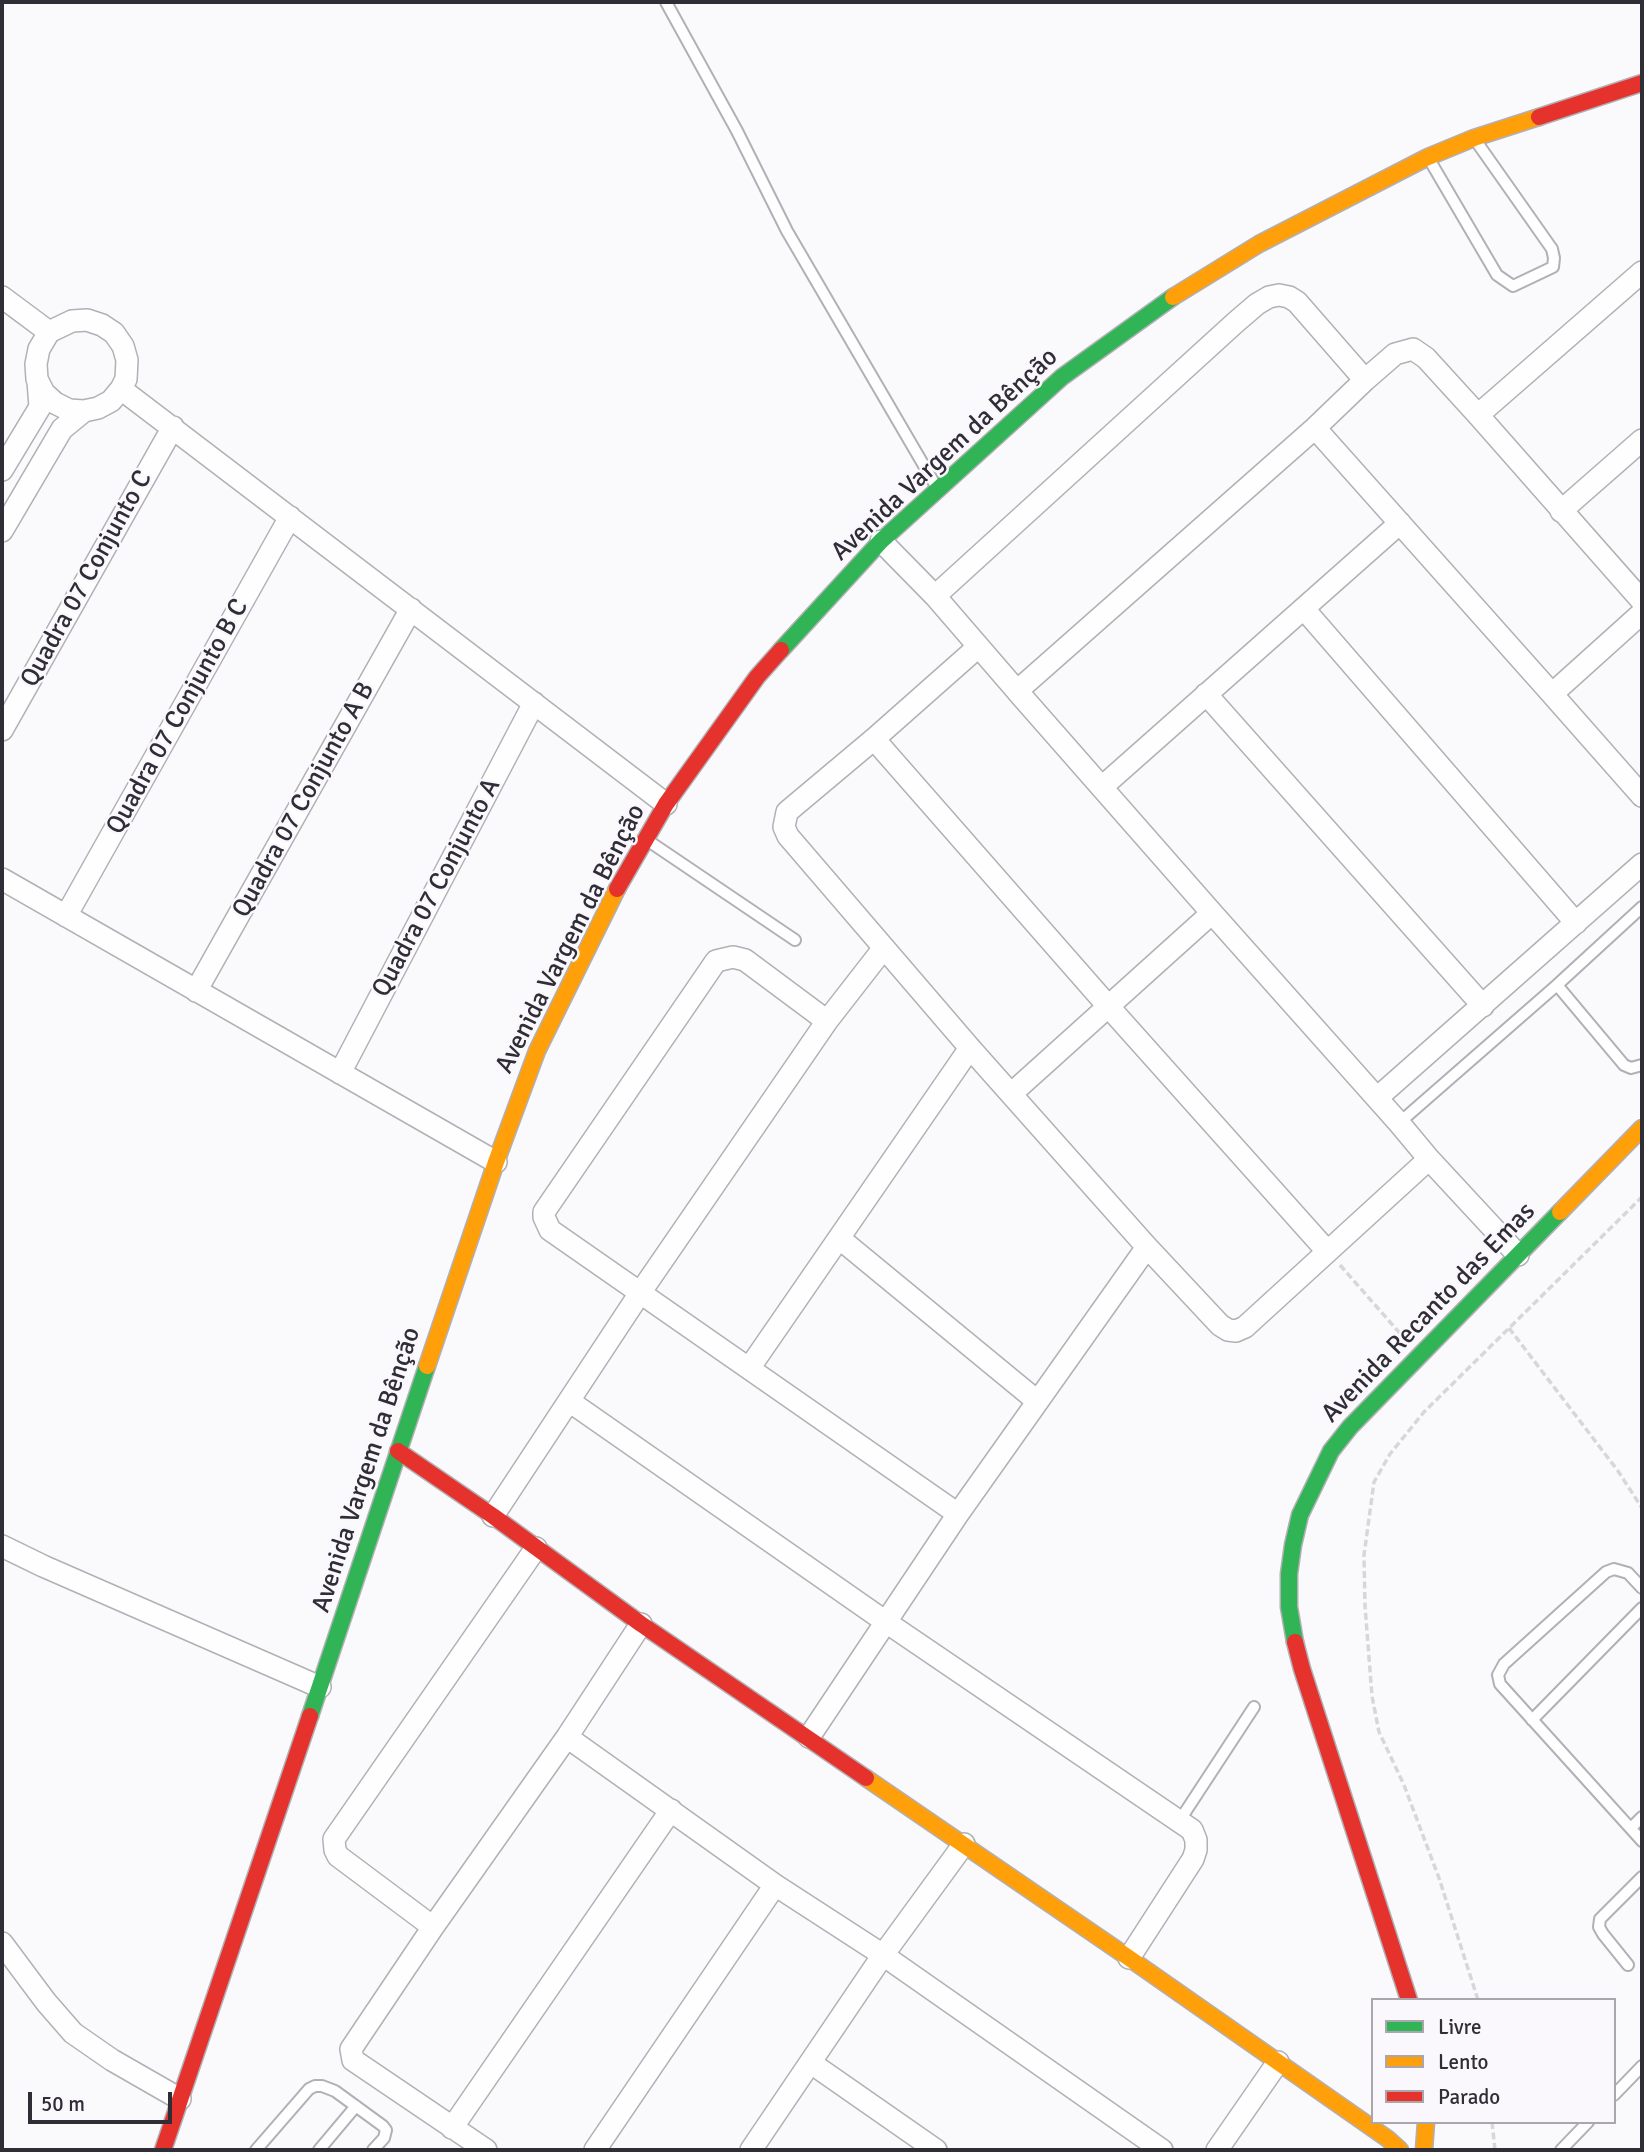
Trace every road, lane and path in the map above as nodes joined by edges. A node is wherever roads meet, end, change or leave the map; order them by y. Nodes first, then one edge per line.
1 (666, 2) edge
2 (1642, 83) edge
3 (1474, 138) junction
4 (1428, 157) junction
5 (1642, 272) edge
6 (2, 297) edge
7 (50, 332) junction
8 (37, 379) junction
9 (1365, 380) junction
10 (121, 389) junction
11 (84, 411) junction
12 (1478, 415) junction
13 (173, 427) junction
14 (1315, 428) junction
15 (1642, 440) edge
16 (2, 470) edge
17 (937, 489) junction
18 (1562, 511) junction
19 (290, 517) junction
20 (1400, 523) junction
21 (2, 531) edge
22 (881, 541) junction
23 (935, 596) junction
24 (1642, 601) edge
25 (411, 609) junction
26 (1304, 609) junction
27 (1642, 613) edge
28 (978, 646) junction
29 (1017, 691) junction
30 (1206, 694) junction
31 (1552, 694) junction
32 (534, 703) junction
33 (2, 730) edge
34 (874, 739) junction
35 (1102, 787) junction
36 (1642, 796) edge
37 (666, 804) junction
38 (645, 838) junction
39 (1642, 864) edge
40 (2, 879) edge
41 (1642, 907) edge
42 (1212, 914) junction
43 (66, 916) junction
44 (1576, 923) junction
45 (795, 940) dead end
46 (883, 949) junction
47 (1557, 985) junction
48 (197, 991) junction
49 (1108, 1006) junction
50 (1483, 1006) junction
51 (827, 1021) junction
52 (970, 1048) junction
53 (1642, 1065) edge
54 (340, 1073) junction
55 (1011, 1094) junction
56 (1377, 1098) junction
57 (1399, 1123) junction
58 (1642, 1128) edge
59 (1429, 1159) junction
60 (496, 1162) junction
61 (1642, 1197) edge
62 (839, 1238) junction
63 (1147, 1247) junction
64 (1327, 1251) junction
65 (1518, 1255) junction
66 (640, 1293) junction
67 (1508, 1328) junction
68 (1420, 1356) junction
69 (750, 1367) junction
70 (569, 1401) junction
71 (1037, 1401) junction
72 (398, 1451) junction
73 (1642, 1508) edge
74 (958, 1514) junction
75 (493, 1516) junction
76 (2, 1546) edge
77 (536, 1548) junction
78 (1642, 1588) edge
79 (1642, 1608) edge
80 (886, 1622) junction
81 (641, 1624) junction
82 (320, 1687) junction
83 (1254, 1707) dead end
84 (1532, 1720) junction
85 (567, 1737) junction
86 (809, 1737) junction
87 (671, 1810) junction
88 (1642, 1817) edge
89 (1180, 1820) junction
90 (1631, 1828) junction
91 (1642, 1841) edge
92 (964, 1844) junction
93 (1642, 1877) edge
94 (775, 1885) junction
95 (433, 1927) junction
96 (2, 1943) edge
97 (883, 1955) junction
98 (1129, 1958) junction
99 (1628, 1965) dead end
100 (1408, 1998) edge
101 (1477, 1998) edge
102 (1278, 2062) junction
103 (811, 2063) junction
104 (1642, 2066) edge
105 (1616, 2093) edge
106 (180, 2099) junction
107 (356, 2106) junction
108 (1492, 2124) edge
109 (1586, 2124) edge
110 (452, 2128) junction
111 (1426, 2134) edge
112 (910, 2143) edge
113 (1394, 2145) edge
114 (163, 2150) edge
115 (256, 2150) edge
116 (319, 2150) edge
117 (373, 2150) edge
118 (486, 2150) edge
119 (595, 2150) edge
120 (751, 2150) edge
121 (936, 2150) edge
122 (1162, 2150) edge
123 (1217, 2150) edge
124 (1495, 2150) edge
125 (1561, 2150) edge

1 - 17 lane
2 - 3 street, Avenida Vargem da Bênção
3 - 4 street, Avenida Vargem da Bênção
3 - 4 lane
4 - 17 street, Avenida Vargem da Bênção
5 - 12 street
6 - 7 street
7 - 8 street
7 - 10 street
8 - 11 street
8 - 16 street
9 - 12 street
9 - 14 street
9 - 23 street
10 - 11 street
10 - 13 street
11 - 21 street
12 - 18 street
13 - 19 street
13 - 33 street, Quadra 07 Conjunto C
14 - 20 street
14 - 29 street
15 - 18 street
17 - 22 street, Avenida Vargem da Bênção
18 - 24 street
19 - 25 street
19 - 43 street, Quadra 07 Conjunto B C
20 - 26 street
20 - 31 street
22 - 23 street
22 - 37 street, Avenida Vargem da Bênção
23 - 28 street
25 - 32 street
25 - 48 street, Quadra 07 Conjunto A B
26 - 30 street
26 - 44 street
27 - 31 street
28 - 29 street
28 - 34 street
29 - 35 street
30 - 35 street
30 - 50 street
31 - 36 street
32 - 37 street
32 - 54 street, Quadra 07 Conjunto A
34 - 46 street
34 - 49 street
35 - 42 street
37 - 38 street, Avenida Vargem da Bênção
38 - 45 lane
38 - 60 street, Avenida Vargem da Bênção
39 - 44 street
40 - 43 street
41 - 47 lane
42 - 49 street
42 - 56 street
43 - 48 street
44 - 50 street
46 - 51 street
46 - 52 street
47 - 53 lane
47 - 57 lane
48 - 54 street
49 - 55 street
49 - 64 street
50 - 56 street
51 - 66 street
51 - 66 street
52 - 55 street
52 - 62 street
54 - 60 street
55 - 63 street
56 - 57 street
57 - 59 street
58 - 65 street, Avenida Recanto das Emas
59 - 64 street
59 - 65 street
60 - 72 street, Avenida Vargem da Bênção
61 - 67 path
62 - 69 street
62 - 71 street
63 - 64 street
63 - 71 street
64 - 68 path
65 - 68 street, Avenida Recanto das Emas
66 - 69 street
66 - 70 street
67 - 73 path
67 - 101 path
68 - 100 street, Avenida Recanto das Emas
69 - 74 street
70 - 75 street
70 - 80 street
71 - 74 street
72 - 75 street
72 - 82 street, Avenida Vargem da Bênção
74 - 80 street
75 - 77 street
76 - 82 street
77 - 81 street
77 - 95 street
78 - 84 lane
79 - 84 lane
80 - 86 street
80 - 89 street
81 - 85 street
81 - 86 street
82 - 106 street, Avenida Vargem da Bênção
83 - 89 lane
84 - 90 lane
85 - 87 street
85 - 95 street
86 - 92 street
87 - 94 street
87 - 110 street
88 - 90 lane
89 - 98 street
90 - 91 lane
92 - 97 street
92 - 98 street
93 - 99 lane
94 - 97 street
94 - 119 street
95 - 110 street
96 - 106 street
97 - 103 street
97 - 122 street
98 - 102 street
102 - 113 street
102 - 123 street
103 - 112 street
103 - 120 street
104 - 105 lane
106 - 114 street, Avenida Vargem da Bênção
107 - 115 lane
107 - 116 lane
107 - 117 lane
108 - 124 path
109 - 125 lane
110 - 118 street
111 - 113 street
112 - 121 street

